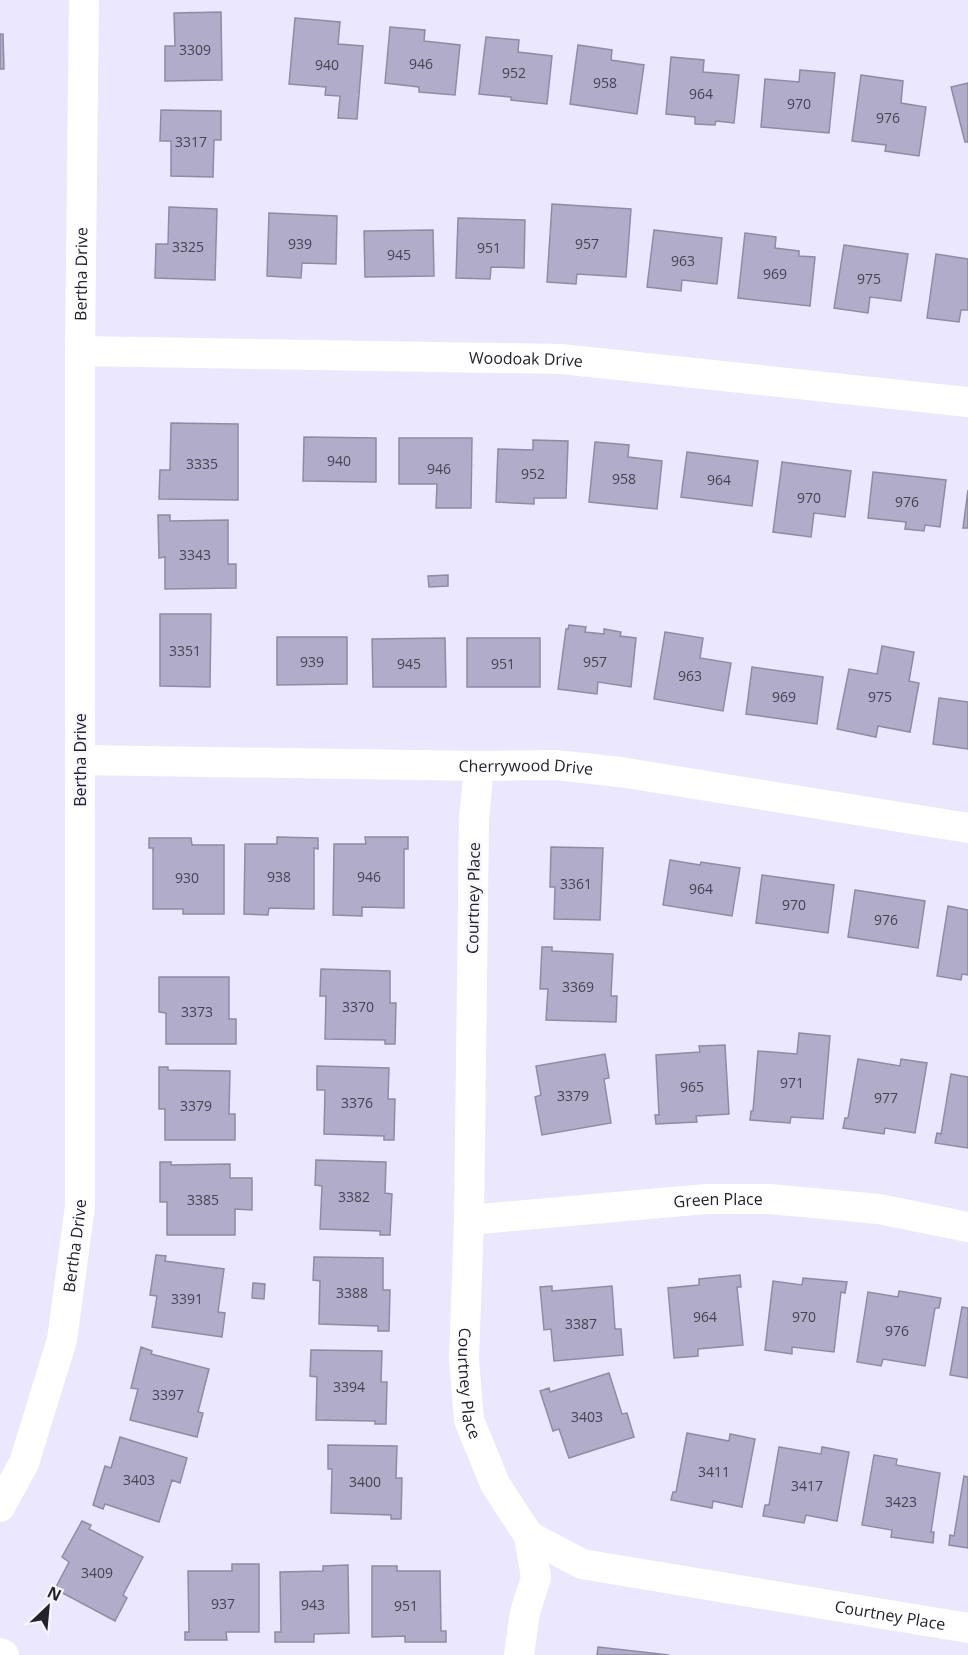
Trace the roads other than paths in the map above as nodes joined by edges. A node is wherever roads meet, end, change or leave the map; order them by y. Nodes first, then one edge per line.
1 (84, 0) edge
2 (80, 351) junction
3 (968, 402) edge
4 (80, 760) junction
5 (479, 766) junction
6 (968, 828) edge
7 (469, 1220) junction
8 (968, 1227) edge
9 (0, 1507) edge
10 (529, 1536) junction
11 (968, 1628) edge
12 (519, 1655) edge

1 - 2 street, Bertha Drive
2 - 3 street, Woodoak Drive
2 - 4 street, Bertha Drive
4 - 5 street, Cherrywood Drive
4 - 9 street, Bertha Drive
5 - 6 street, Cherrywood Drive
5 - 7 street, Courtney Place
7 - 8 street, Green Place
7 - 10 street, Courtney Place
10 - 11 street, Courtney Place
10 - 12 street

